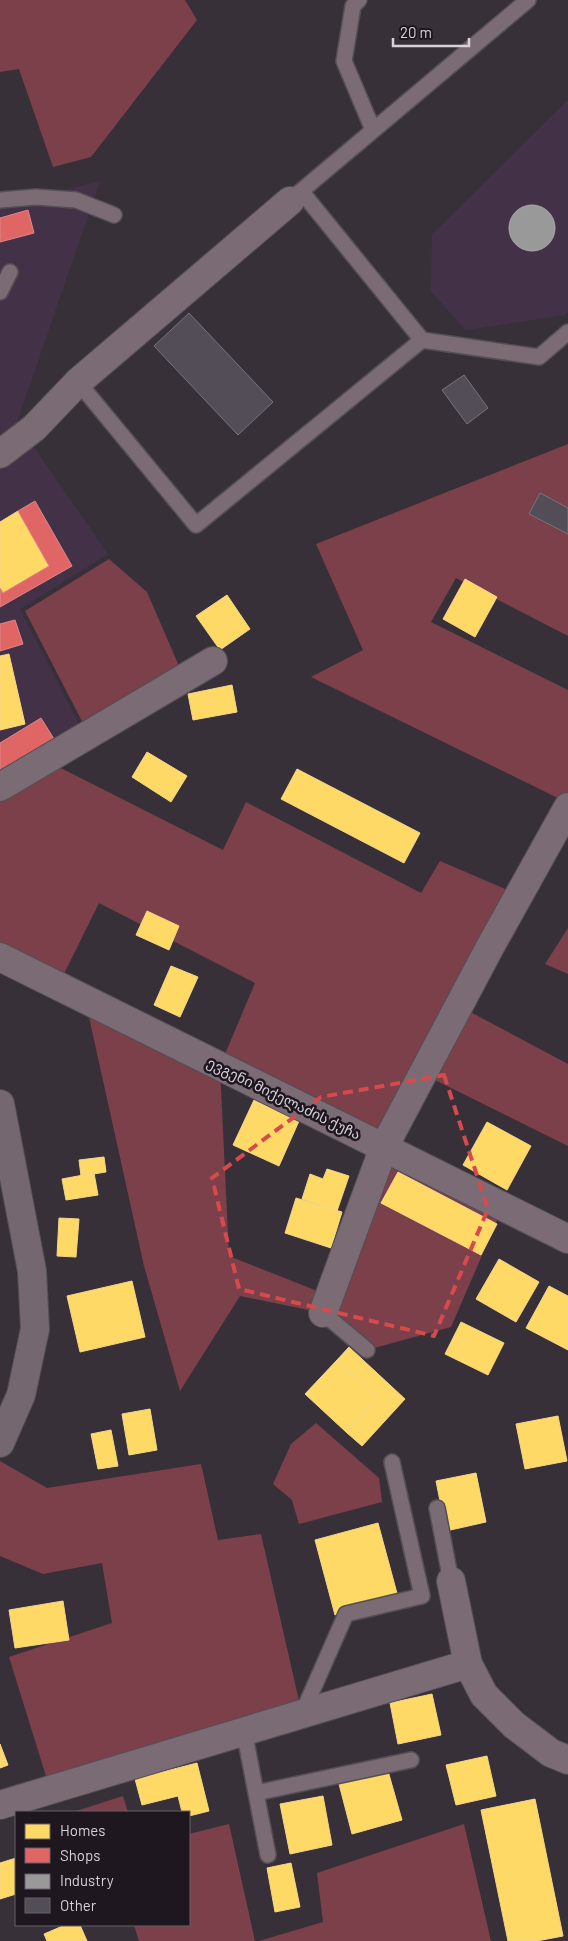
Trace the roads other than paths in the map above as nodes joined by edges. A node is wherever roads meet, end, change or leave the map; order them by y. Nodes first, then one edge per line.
1 (359, 0) edge
2 (528, 0) edge
3 (373, 130) junction
4 (296, 196) junction
5 (0, 200) edge
6 (114, 215) dead end
7 (10, 272) dead end
8 (0, 292) edge
9 (568, 332) edge
10 (422, 340) junction
11 (78, 382) junction
12 (0, 454) edge
13 (213, 661) dead end
14 (0, 787) edge
15 (568, 807) edge
16 (0, 957) edge
17 (0, 1104) edge
18 (384, 1147) junction
19 (568, 1239) edge
20 (324, 1313) joint
21 (367, 1350) dead end
22 (0, 1443) edge
23 (392, 1462) dead end
24 (437, 1508) dead end
25 (451, 1581) joint
26 (468, 1664) junction
27 (302, 1714) junction
28 (244, 1731) junction
29 (410, 1760) dead end
30 (568, 1760) edge
31 (256, 1794) junction
32 (0, 1805) edge
33 (268, 1855) dead end

1 - 3 lane
2 - 3 lane
3 - 4 lane
4 - 10 lane
4 - 11 street
5 - 6 lane
7 - 8 lane
9 - 10 lane
10 - 11 lane
11 - 12 street
13 - 14 street
15 - 18 street
16 - 18 street, ევგენი მიქელაძის ქუჩა
17 - 22 highway
18 - 19 street, ევგენი მიქელაძის ქუჩა
18 - 20 street
20 - 21 lane
23 - 27 lane
24 - 25 lane
25 - 26 street
26 - 27 street
26 - 30 street
27 - 28 street
28 - 31 lane
28 - 32 street
29 - 31 lane
31 - 33 lane

